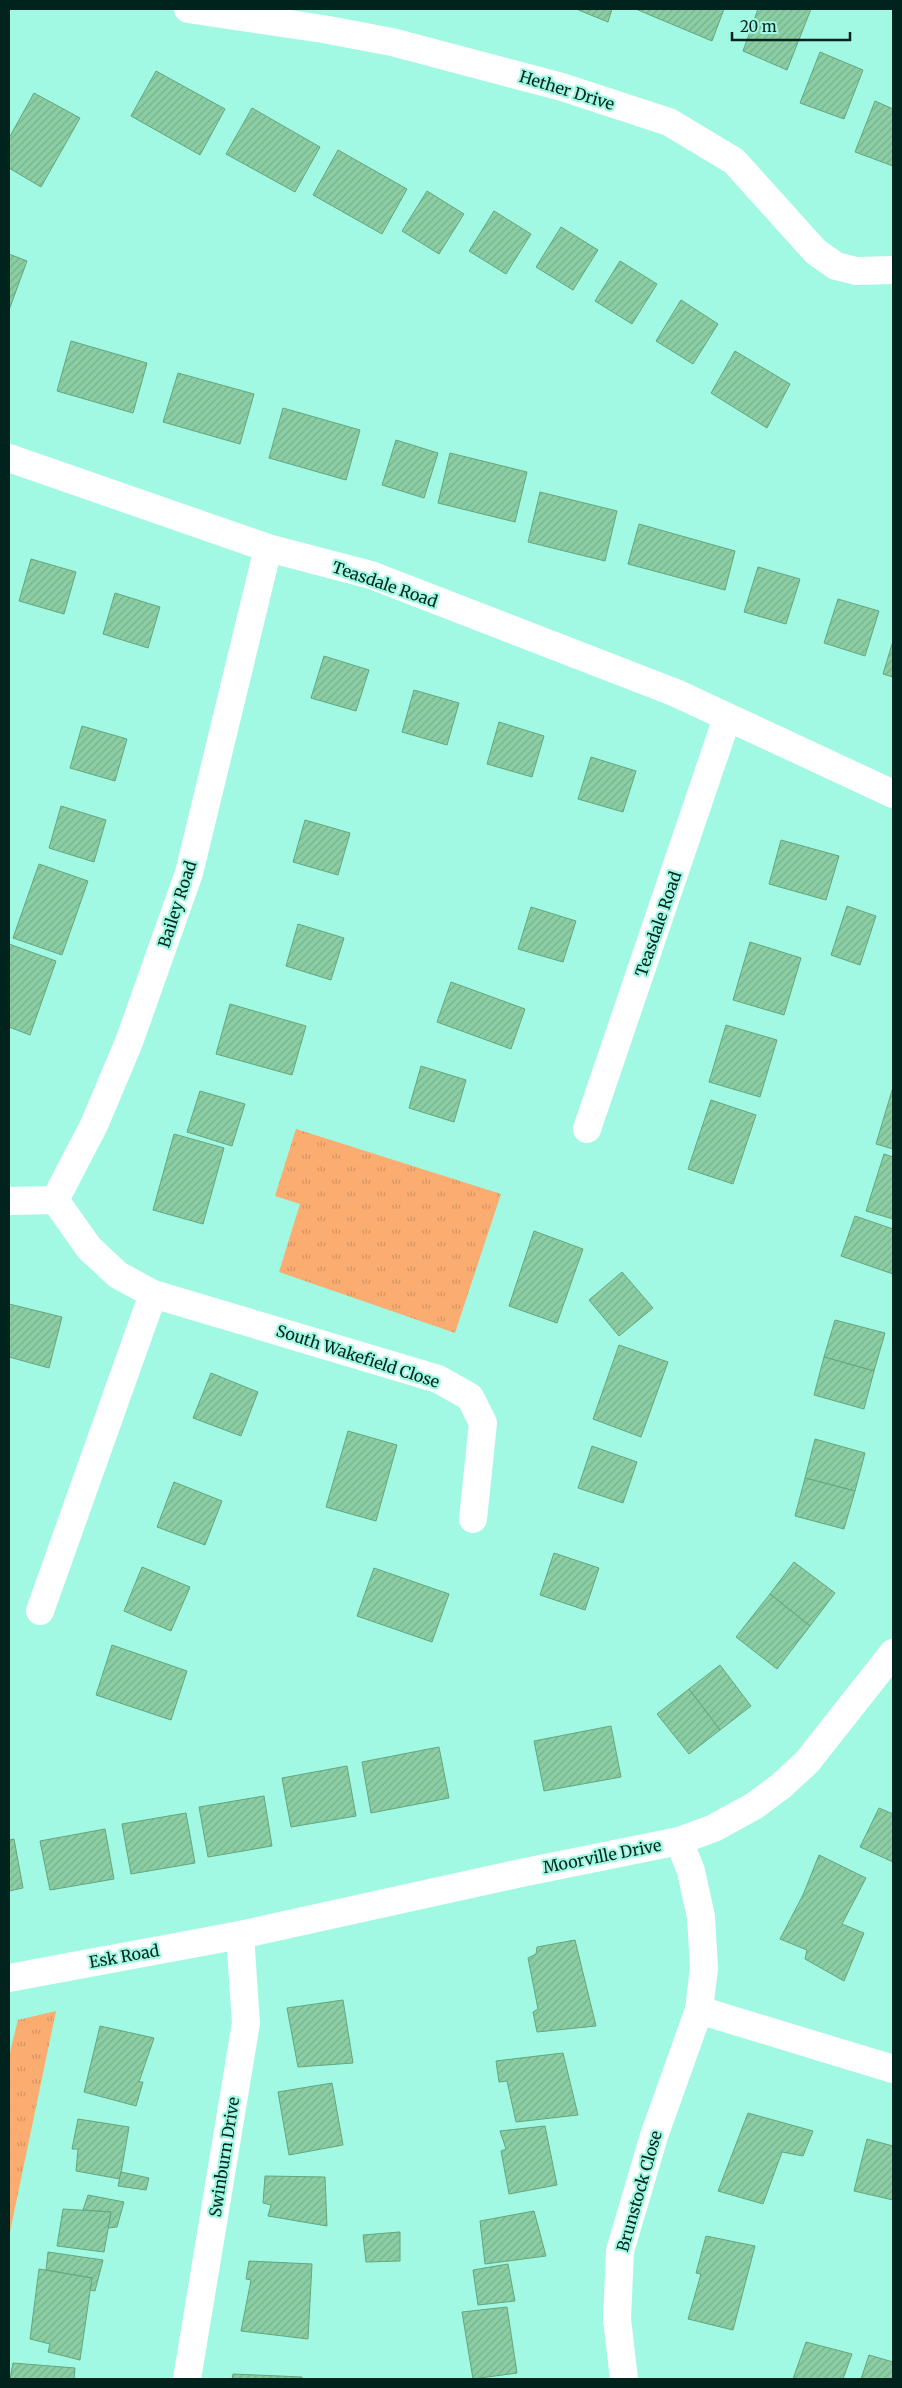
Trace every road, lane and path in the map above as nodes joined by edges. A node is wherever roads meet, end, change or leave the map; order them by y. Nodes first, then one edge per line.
1 (188, 9) edge
2 (893, 270) edge
3 (9, 458) edge
4 (268, 548) junction
5 (727, 718) junction
6 (893, 794) edge
7 (587, 1129) dead end
8 (55, 1200) junction
9 (9, 1201) edge
10 (153, 1294) junction
11 (473, 1519) dead end
12 (40, 1611) dead end
13 (893, 1653) edge
14 (679, 1841) junction
15 (240, 1935) junction
16 (9, 1978) edge
17 (699, 2010) junction
18 (893, 2069) edge
19 (187, 2379) edge
20 (624, 2379) edge

1 - 2 street, Hether Drive
3 - 4 street, Teasdale Road
4 - 5 street, Teasdale Road
4 - 8 street, Bailey Road
5 - 6 street, Teasdale Road
5 - 7 street, Teasdale Road
8 - 9 street
8 - 10 street, South Wakefield Close
10 - 11 street, South Wakefield Close
10 - 12 street
13 - 14 street, Moorville Drive
14 - 15 street, Moorville Drive
14 - 17 street, Brunstock Close
15 - 16 street, Esk Road
15 - 19 street, Swinburn Drive
17 - 18 street
17 - 20 street, Brunstock Close

